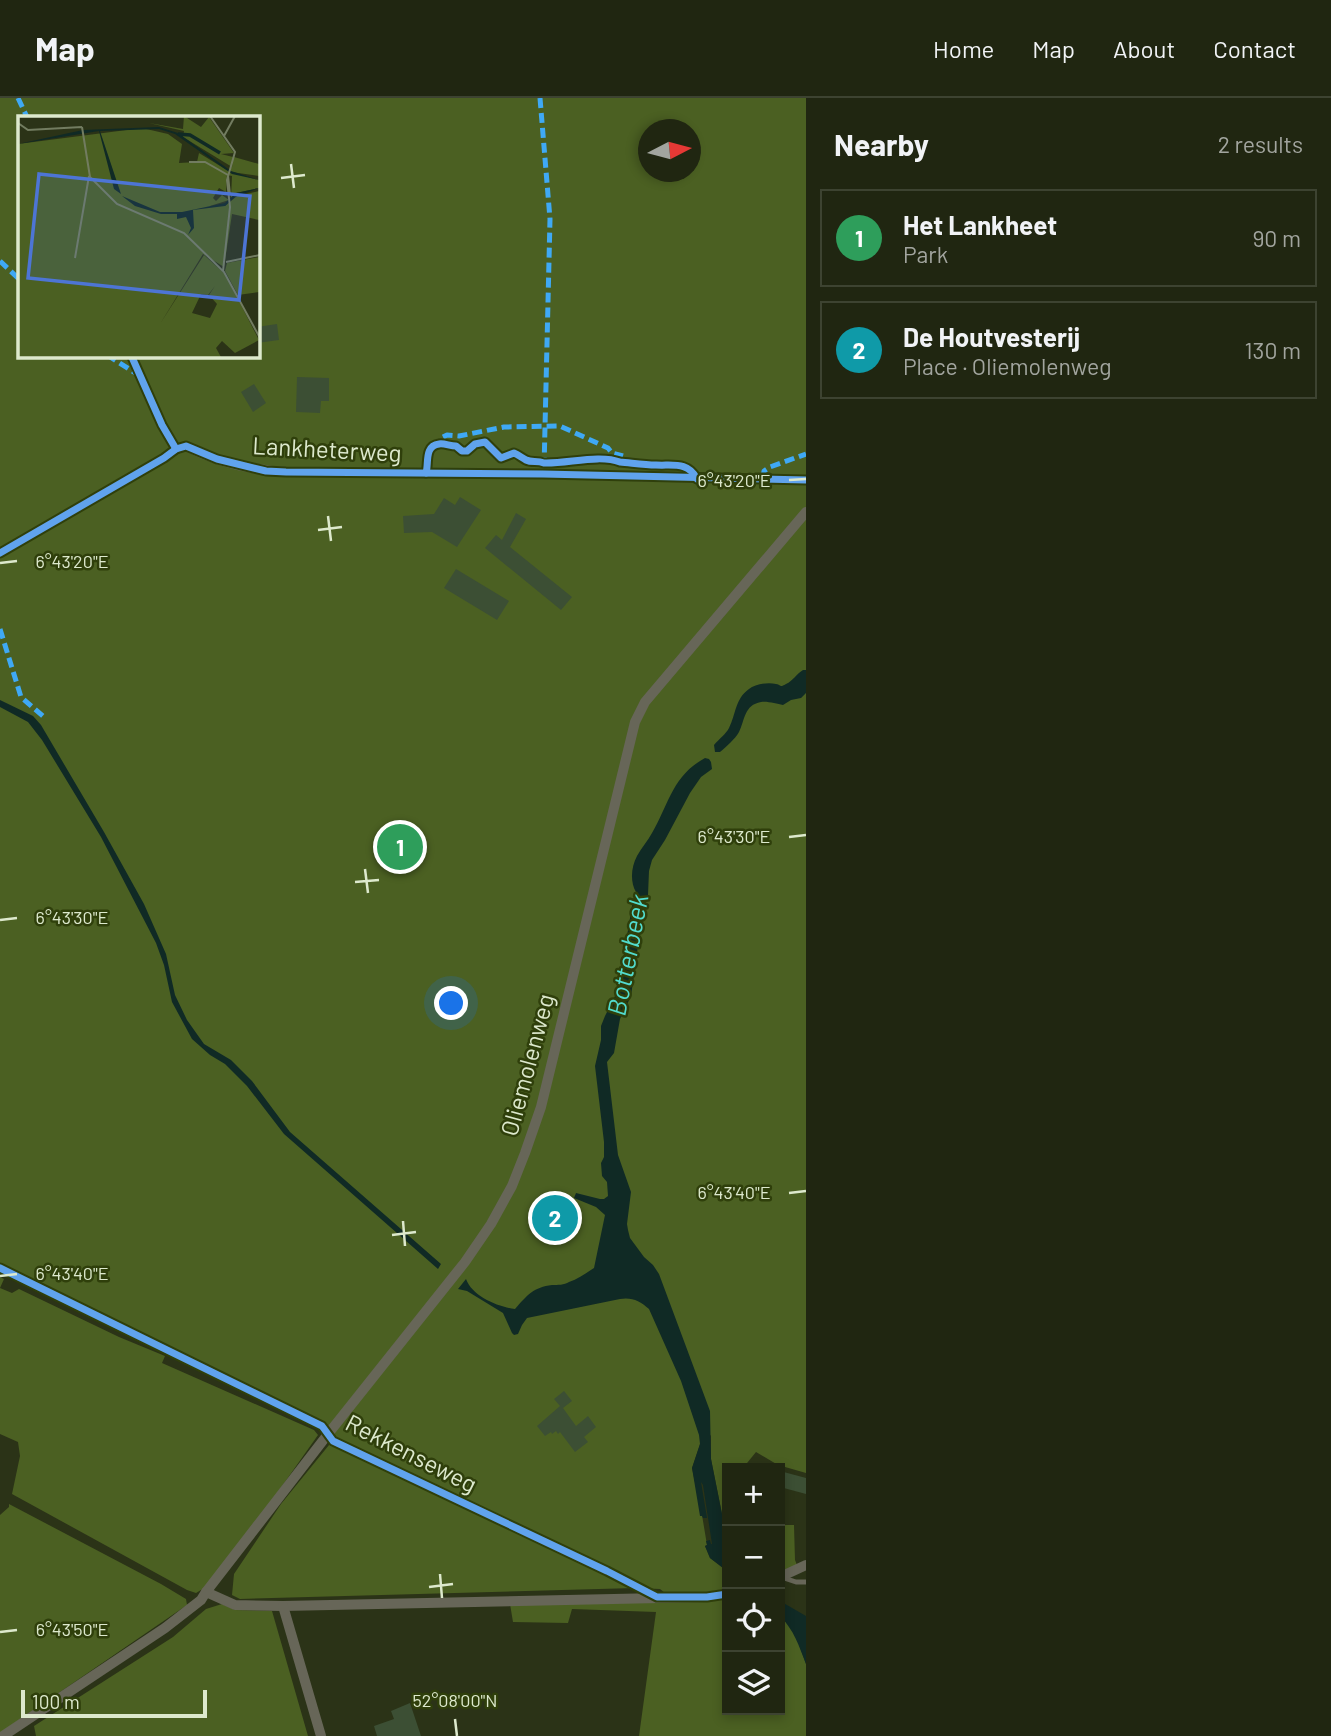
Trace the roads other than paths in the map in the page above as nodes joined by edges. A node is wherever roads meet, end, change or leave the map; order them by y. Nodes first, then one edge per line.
1 (186, 446) dead end
2 (806, 480) edge
3 (806, 512) edge
4 (806, 1565) edge
5 (785, 1575) edge
6 (785, 1579) edge
7 (806, 1582) edge
8 (206, 1592) junction
9 (722, 1595) edge
10 (283, 1606) junction
11 (3, 1736) edge
12 (321, 1736) edge

1 - 2 street, Lankheterweg
3 - 8 street, Oliemolenweg
4 - 5 street
6 - 7 lane
8 - 10 street
8 - 11 street, Oliemolenweg
9 - 10 street
10 - 12 street

